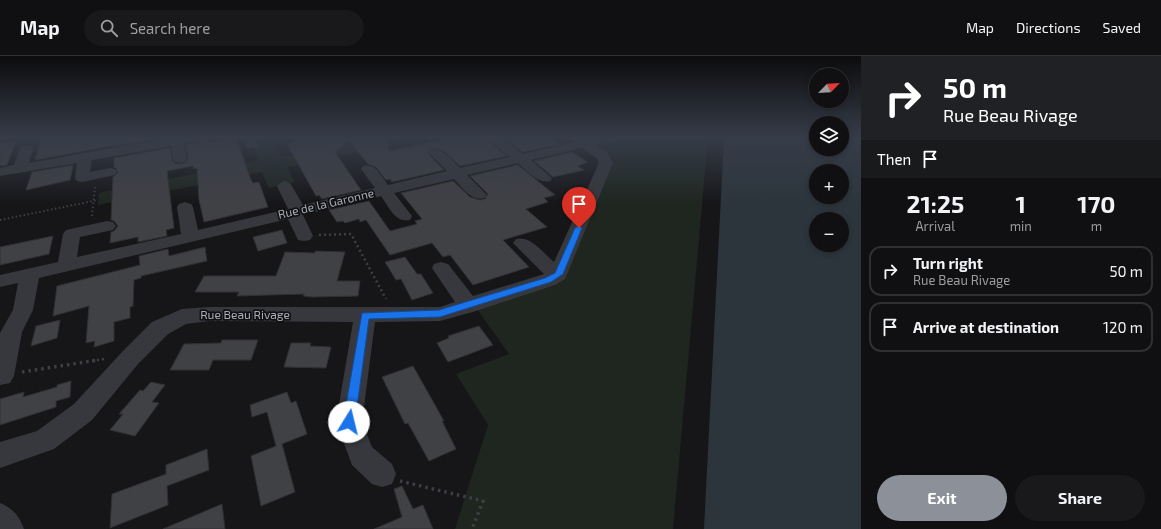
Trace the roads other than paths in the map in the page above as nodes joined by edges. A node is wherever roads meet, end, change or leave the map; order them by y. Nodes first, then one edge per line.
1 (23, 160) edge
2 (68, 160) edge
3 (85, 160) edge
4 (443, 160) edge
5 (510, 160) edge
6 (522, 160) edge
7 (605, 160) edge
8 (20, 169) junction
9 (368, 169) dead end
10 (0, 172) edge
11 (110, 172) dead end
12 (456, 173) junction
13 (545, 178) dead end
14 (285, 186) dead end
15 (385, 191) junction
16 (479, 195) dead end
17 (185, 207) dead end
18 (295, 211) junction
19 (404, 216) dead end
20 (107, 226) dead end
21 (190, 236) junction
22 (304, 236) dead end
23 (522, 243) dead end
24 (68, 265) junction
25 (441, 268) dead end
26 (30, 274) junction
27 (558, 274) junction
28 (0, 281) edge
29 (469, 306) junction
30 (365, 315) junction
31 (2, 376) road end
32 (0, 455) edge
33 (392, 478) road end
34 (0, 518) edge
35 (9, 529) edge

1 - 8 street
2 - 8 street
3 - 11 street
4 - 12 street
5 - 12 street, Rue de la Garonne
6 - 13 street
7 - 27 street
8 - 10 street
9 - 15 street
12 - 15 street, Rue de la Garonne
12 - 16 street
14 - 18 street
15 - 18 street, Rue de la Garonne
15 - 19 street
17 - 21 street
18 - 21 street, Rue de la Garonne
18 - 22 street
20 - 24 street
21 - 24 street, Rue de la Garonne
23 - 27 street
24 - 26 street, Rue de la Garonne
25 - 29 street
26 - 28 street, Rue de la Garonne
26 - 31 street
27 - 29 street, Rue Beau Rivage
29 - 30 street, Rue Beau Rivage
30 - 32 street, Rue Beau Rivage
30 - 33 street
34 - 35 street

